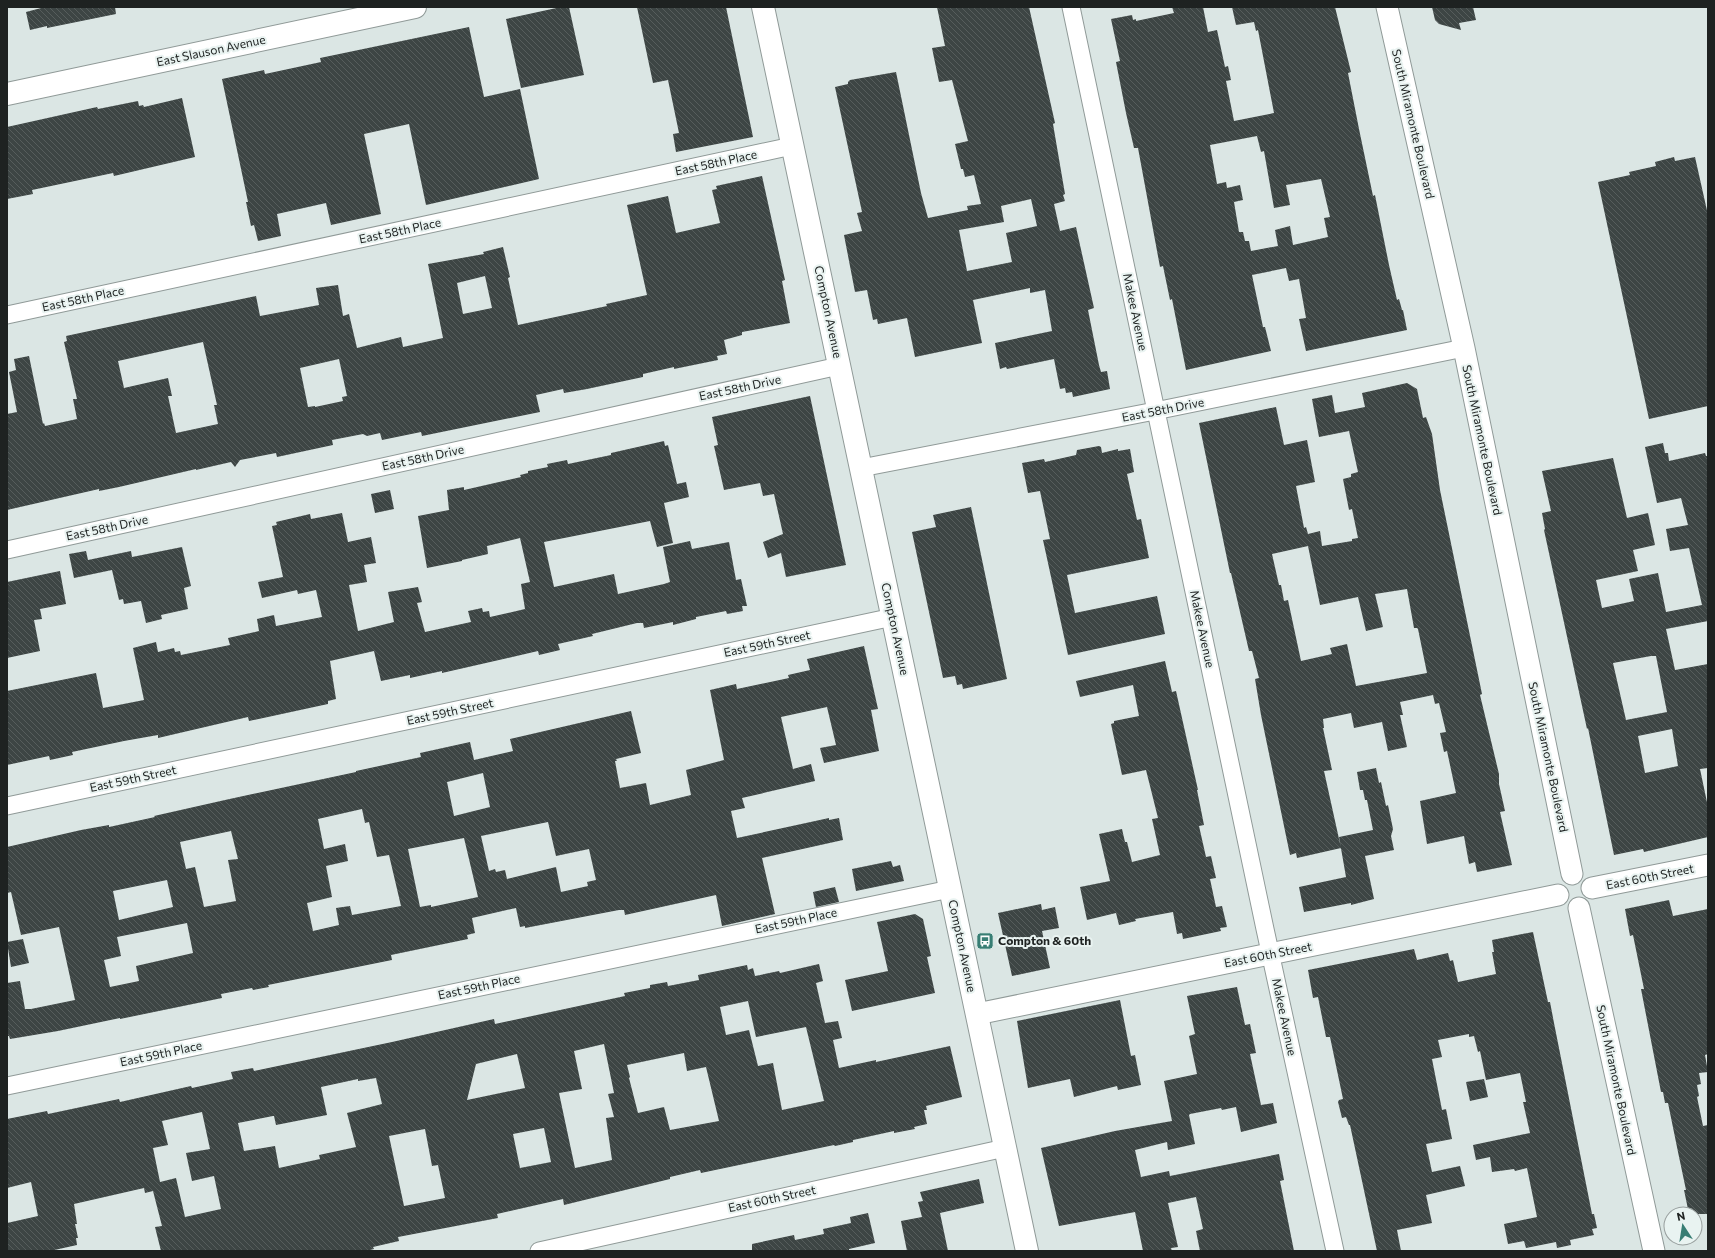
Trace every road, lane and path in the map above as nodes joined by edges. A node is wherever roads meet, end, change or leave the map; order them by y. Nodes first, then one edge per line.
1 (415, 7) edge
2 (763, 7) edge
3 (1071, 7) edge
4 (1387, 7) edge
5 (7, 94) edge
6 (792, 146) junction
7 (7, 315) edge
8 (1464, 348) junction
9 (839, 366) junction
10 (1155, 412) junction
11 (861, 468) junction
12 (7, 550) edge
13 (893, 617) junction
14 (7, 806) edge
15 (1708, 865) edge
16 (1572, 874) junction
17 (1592, 888) junction
18 (950, 889) junction
19 (1558, 895) junction
20 (1579, 908) junction
21 (1270, 954) junction
22 (977, 1014) junction
23 (7, 1086) edge
24 (1005, 1148) junction
25 (539, 1251) edge
26 (1027, 1251) edge
27 (1335, 1251) edge
28 (1654, 1251) edge

1 - 5 main road, East Slauson Avenue
2 - 6 main road, Compton Avenue
3 - 10 street, Makee Avenue
4 - 8 street, South Miramonte Boulevard
6 - 7 street, East 58th Place
6 - 9 main road, Compton Avenue
8 - 10 street, East 58th Drive
8 - 16 street, South Miramonte Boulevard
9 - 11 main road, Compton Avenue
9 - 12 street, East 58th Drive
10 - 11 street, East 58th Drive
10 - 21 street, Makee Avenue
11 - 13 main road, Compton Avenue
13 - 14 street, East 59th Street
13 - 18 main road, Compton Avenue
15 - 17 street, East 60th Street
16 - 17 street
16 - 19 street
17 - 20 street
18 - 22 main road, Compton Avenue
18 - 23 street, East 59th Place
19 - 20 street
19 - 21 street, East 60th Street
20 - 28 street, South Miramonte Boulevard
21 - 22 street, East 60th Street
21 - 27 street, Makee Avenue
22 - 24 main road, Compton Avenue
24 - 25 street, East 60th Street
24 - 26 main road, Compton Avenue

